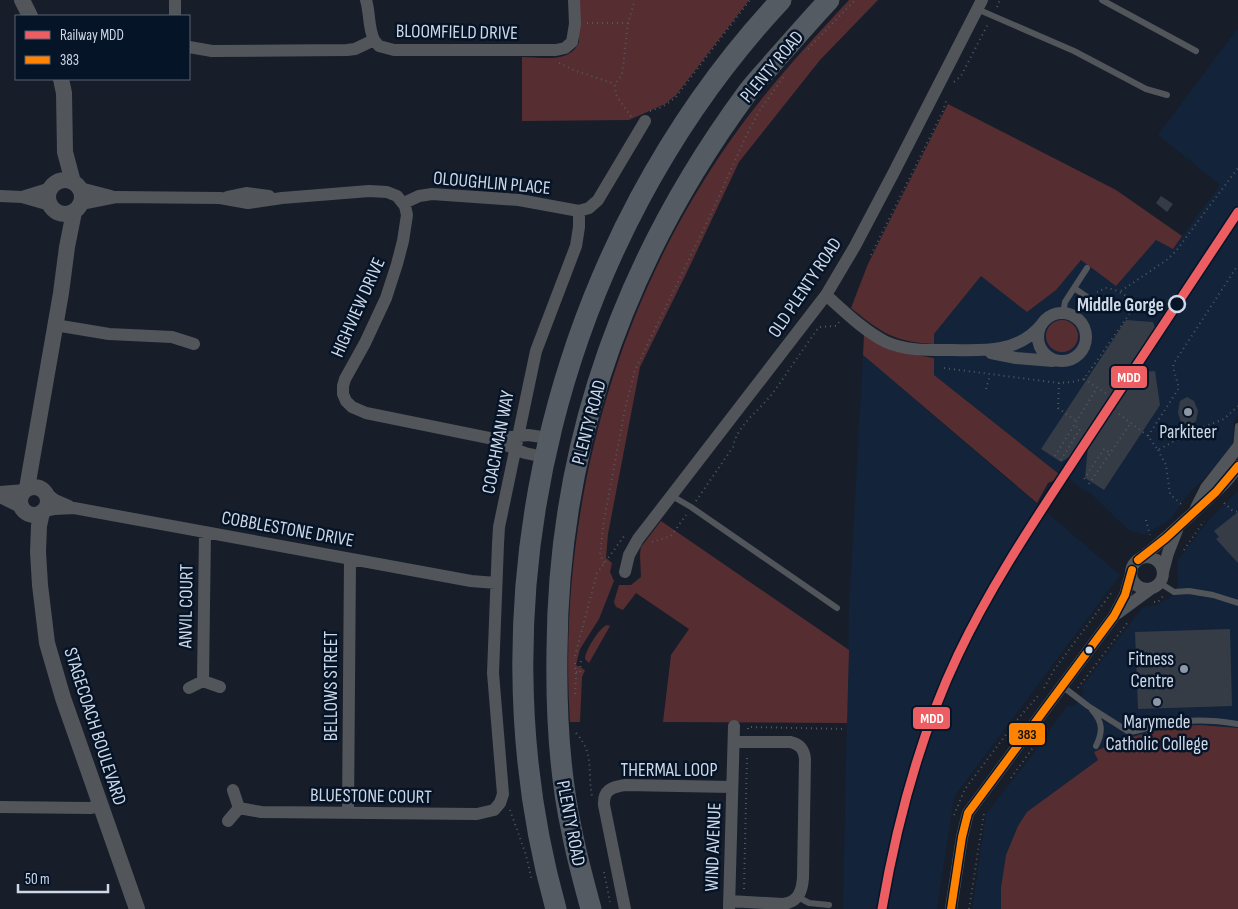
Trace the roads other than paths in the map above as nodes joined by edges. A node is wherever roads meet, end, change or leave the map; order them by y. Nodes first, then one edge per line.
1 (22, 0) edge
2 (174, 0) edge
3 (366, 0) edge
4 (574, 0) edge
5 (780, 0) edge
6 (829, 0) edge
7 (1102, 0) edge
8 (980, 4) edge
9 (30, 15) edge
10 (175, 15) edge
11 (374, 40) junction
12 (190, 47) edge
13 (212, 51) junction
14 (1196, 51) dead end
15 (190, 54) edge
16 (61, 80) edge
17 (1167, 94) dead end
18 (642, 116) road end
19 (65, 152) junction
20 (53, 185) junction
21 (0, 196) edge
22 (22, 196) junction
23 (69, 200) junction
24 (404, 203) junction
25 (579, 211) junction
26 (1087, 268) dead end
27 (1074, 288) junction
28 (826, 295) junction
29 (1090, 298) dead end
30 (1063, 313) junction
31 (1042, 324) junction
32 (55, 325) junction
33 (194, 344) dead end
34 (984, 351) junction
35 (1058, 361) junction
36 (1238, 426) edge
37 (516, 442) junction
38 (546, 448) junction
39 (1236, 449) edge
40 (33, 459) junction
41 (1236, 469) edge
42 (26, 489) junction
43 (0, 492) edge
44 (45, 492) junction
45 (672, 496) junction
46 (0, 497) edge
47 (74, 508) junction
48 (23, 509) junction
49 (1194, 510) junction
50 (43, 512) junction
51 (1178, 528) junction
52 (205, 532) junction
53 (38, 552) junction
54 (350, 558) junction
55 (1135, 565) junction
56 (625, 572) dead end
57 (496, 583) junction
58 (1161, 583) junction
59 (1238, 603) edge
60 (837, 608) dead end
61 (1114, 616) junction
62 (203, 681) junction
63 (1062, 686) junction
64 (220, 687) dead end
65 (188, 688) dead end
66 (1088, 706) junction
67 (1238, 724) edge
68 (734, 726) dead end
69 (734, 742) junction
70 (1096, 746) dead end
71 (732, 787) junction
72 (233, 790) dead end
73 (500, 803) joint
74 (101, 806) junction
75 (0, 807) edge
76 (239, 808) junction
77 (348, 813) junction
78 (228, 821) dead end
79 (798, 897) junction
80 (829, 904) dead end
81 (729, 905) edge
82 (137, 909) edge
83 (556, 909) edge
84 (591, 909) edge
85 (625, 909) edge
86 (951, 909) edge

1 - 9 street
2 - 10 street
3 - 11 street
4 - 11 street, BLOOMFIELD DRIVE
5 - 38 highway, PLENTY ROAD
6 - 84 highway, PLENTY ROAD
7 - 14 lane
8 - 17 lane
8 - 28 street, OLD PLENTY ROAD
11 - 13 street, BLOOMFIELD DRIVE
12 - 13 street, BLOOMFIELD DRIVE
13 - 15 street, BLOOMFIELD DRIVE
16 - 19 street
18 - 25 street
19 - 20 street
19 - 23 street
20 - 22 street
20 - 23 street
20 - 23 street
21 - 22 street
22 - 23 street
23 - 24 street
23 - 32 street
24 - 25 street, OLOUGHLIN PLACE
24 - 37 street, HIGHVIEW DRIVE
25 - 37 street, COACHMAN WAY
26 - 27 lane
27 - 29 lane
27 - 30 lane
28 - 34 street
28 - 45 street, OLD PLENTY ROAD
30 - 31 street
30 - 35 street
31 - 34 street
31 - 35 street
32 - 33 street
32 - 40 street
34 - 35 street
36 - 39 lane
37 - 38 street, HIGHVIEW DRIVE
37 - 38 street, HIGHVIEW DRIVE
37 - 57 street, COACHMAN WAY
38 - 83 highway, PLENTY ROAD
39 - 49 street
40 - 42 street
40 - 44 street
41 - 49 street
42 - 43 street
42 - 44 street
42 - 48 street
44 - 47 street, COBBLESTONE DRIVE
44 - 50 street
45 - 56 street, OLD PLENTY ROAD
45 - 60 lane
46 - 48 street
47 - 50 street, COBBLESTONE DRIVE
47 - 52 street, COBBLESTONE DRIVE
48 - 50 street
48 - 53 street, STAGECOACH BOULEVARD
49 - 51 street
50 - 53 street, STAGECOACH BOULEVARD
51 - 55 street
51 - 58 street
52 - 54 street, COBBLESTONE DRIVE
52 - 62 street, ANVIL COURT
53 - 74 street, STAGECOACH BOULEVARD
54 - 57 street, COBBLESTONE DRIVE
54 - 77 street, BELLOWS STREET
55 - 58 street
55 - 58 street
55 - 61 street
57 - 73 street, COACHMAN WAY
58 - 59 lane
58 - 61 street
61 - 63 street
62 - 64 street
62 - 65 street
63 - 66 lane
63 - 86 street
66 - 67 lane
66 - 70 lane
68 - 69 street, WIND AVENUE
69 - 71 street, WIND AVENUE
69 - 79 street
71 - 81 street, WIND AVENUE
71 - 85 street, THERMAL LOOP
72 - 76 street
73 - 77 street, BLUESTONE COURT
74 - 75 street
74 - 82 street, STAGECOACH BOULEVARD
76 - 77 street, BLUESTONE COURT
76 - 78 street
79 - 80 lane
79 - 81 street

